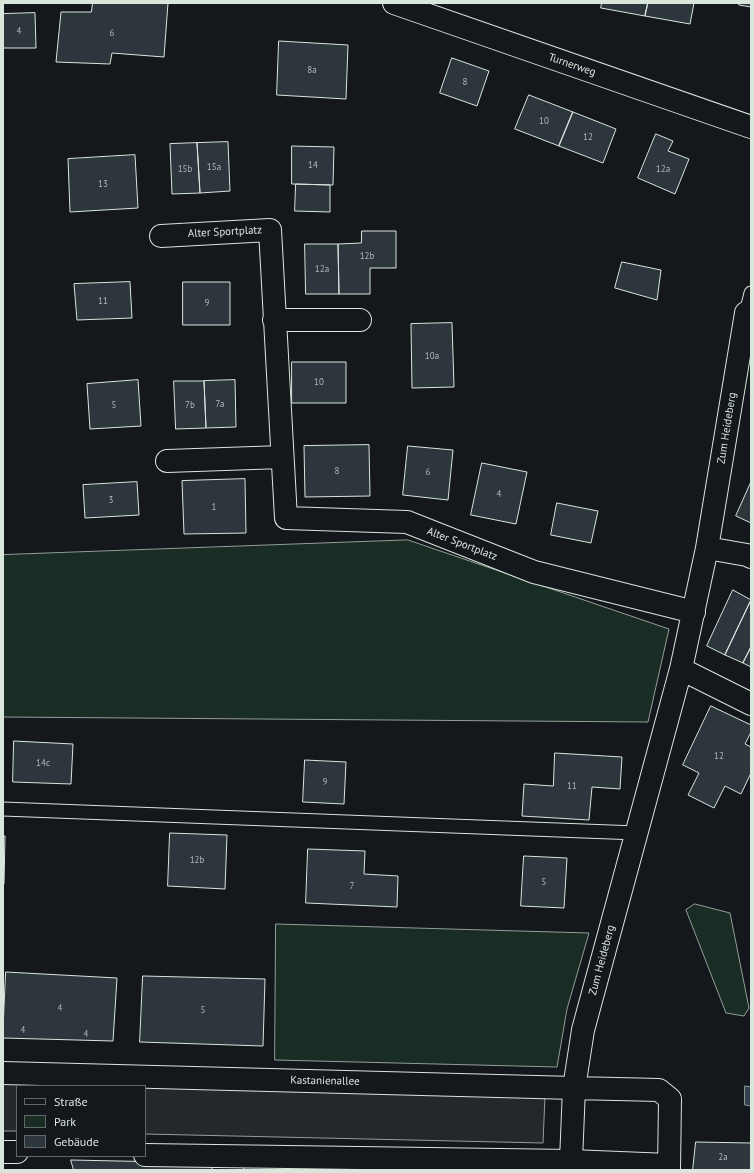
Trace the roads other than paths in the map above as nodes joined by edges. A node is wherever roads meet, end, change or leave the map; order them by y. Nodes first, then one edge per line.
1 (394, 3) edge
2 (751, 127) edge
3 (161, 236) dead end
4 (749, 306) edge
5 (274, 320) junction
6 (360, 320) dead end
7 (282, 457) junction
8 (167, 461) dead end
9 (707, 548) junction
10 (751, 557) edge
11 (694, 612) junction
12 (681, 669) junction
13 (751, 704) edge
14 (3, 809) edge
15 (637, 833) junction
16 (3, 1073) edge
17 (574, 1088) junction
18 (3, 1152) edge
19 (16, 1152) edge
20 (146, 1154) edge
21 (571, 1161) junction
22 (669, 1167) edge

1 - 2 street, Turnerweg
3 - 5 street, Alter Sportplatz
4 - 9 street, Zum Heideberg
5 - 6 street
5 - 7 street, Alter Sportplatz
7 - 8 street
7 - 11 street, Alter Sportplatz
9 - 10 street
9 - 11 street, Zum Heideberg
11 - 12 street, Zum Heideberg
12 - 13 street
12 - 15 street, Zum Heideberg
14 - 15 lane
15 - 17 street, Zum Heideberg
16 - 17 street, Kastanienallee
17 - 21 street
17 - 22 street
18 - 19 street
20 - 21 street
21 - 22 street

